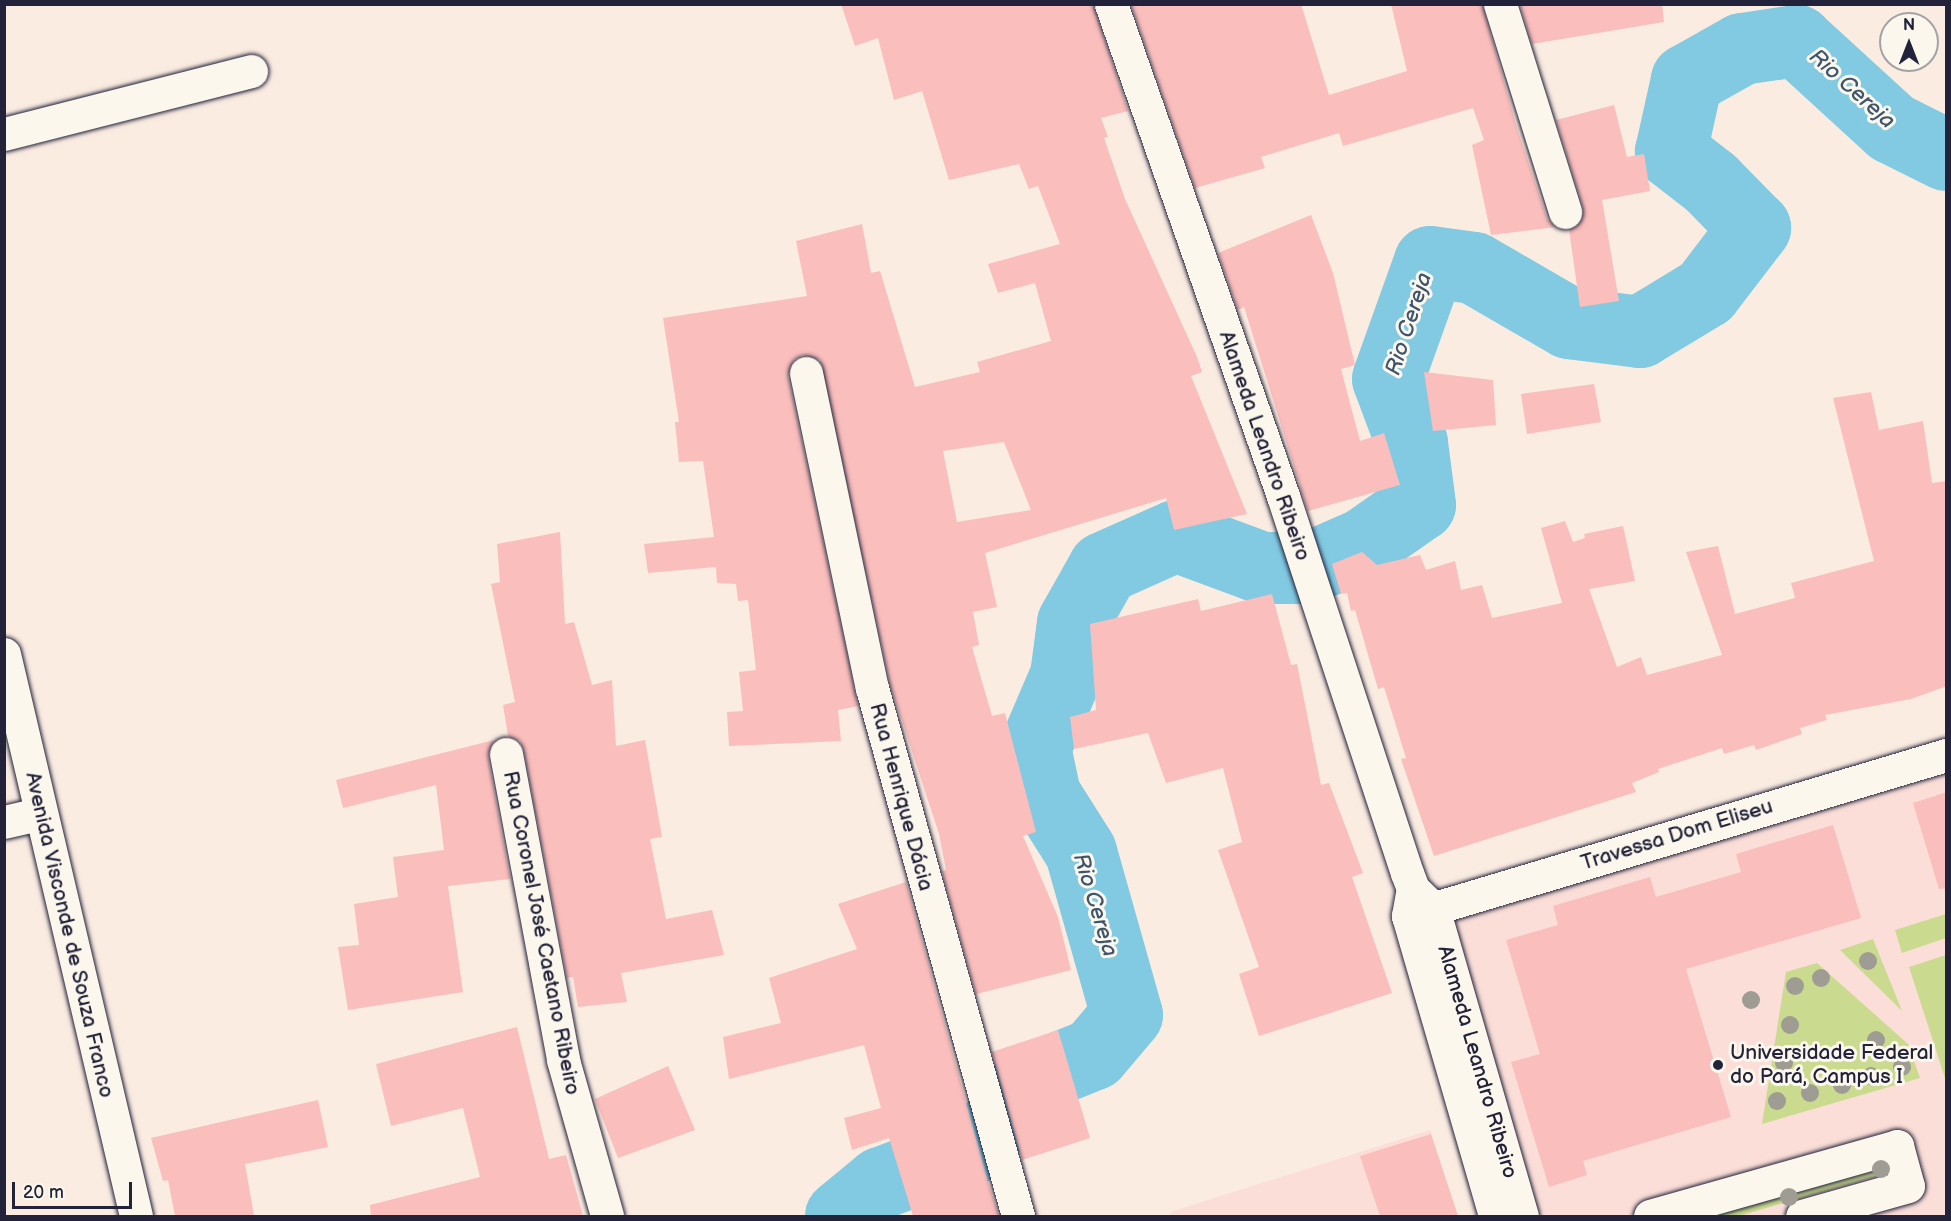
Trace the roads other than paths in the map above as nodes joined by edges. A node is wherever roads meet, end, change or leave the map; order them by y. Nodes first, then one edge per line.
1 (1111, 4) edge
2 (1500, 4) edge
3 (251, 71) dead end
4 (4, 134) edge
5 (1565, 212) dead end
6 (806, 373) dead end
7 (4, 654) edge
8 (506, 754) dead end
9 (1947, 755) edge
10 (40, 814) junction
11 (4, 822) edge
12 (1418, 904) junction
13 (136, 1216) edge
14 (607, 1216) edge
15 (1018, 1216) edge
16 (1495, 1216) edge
17 (1522, 1216) edge
18 (1650, 1216) edge
19 (1802, 1216) edge

1 - 12 street, Alameda Leandro Ribeiro
2 - 5 street
3 - 4 street
6 - 15 street, Rua Henrique Dácia
7 - 10 street, Avenida Visconde de Souza Franco
8 - 14 street, Rua Coronel José Caetano Ribeiro
9 - 12 street, Travessa Dom Eliseu
10 - 11 street
10 - 13 street, Avenida Visconde de Souza Franco
12 - 16 street, Alameda Leandro Ribeiro
12 - 17 street, Alameda Leandro Ribeiro
18 - 19 street

